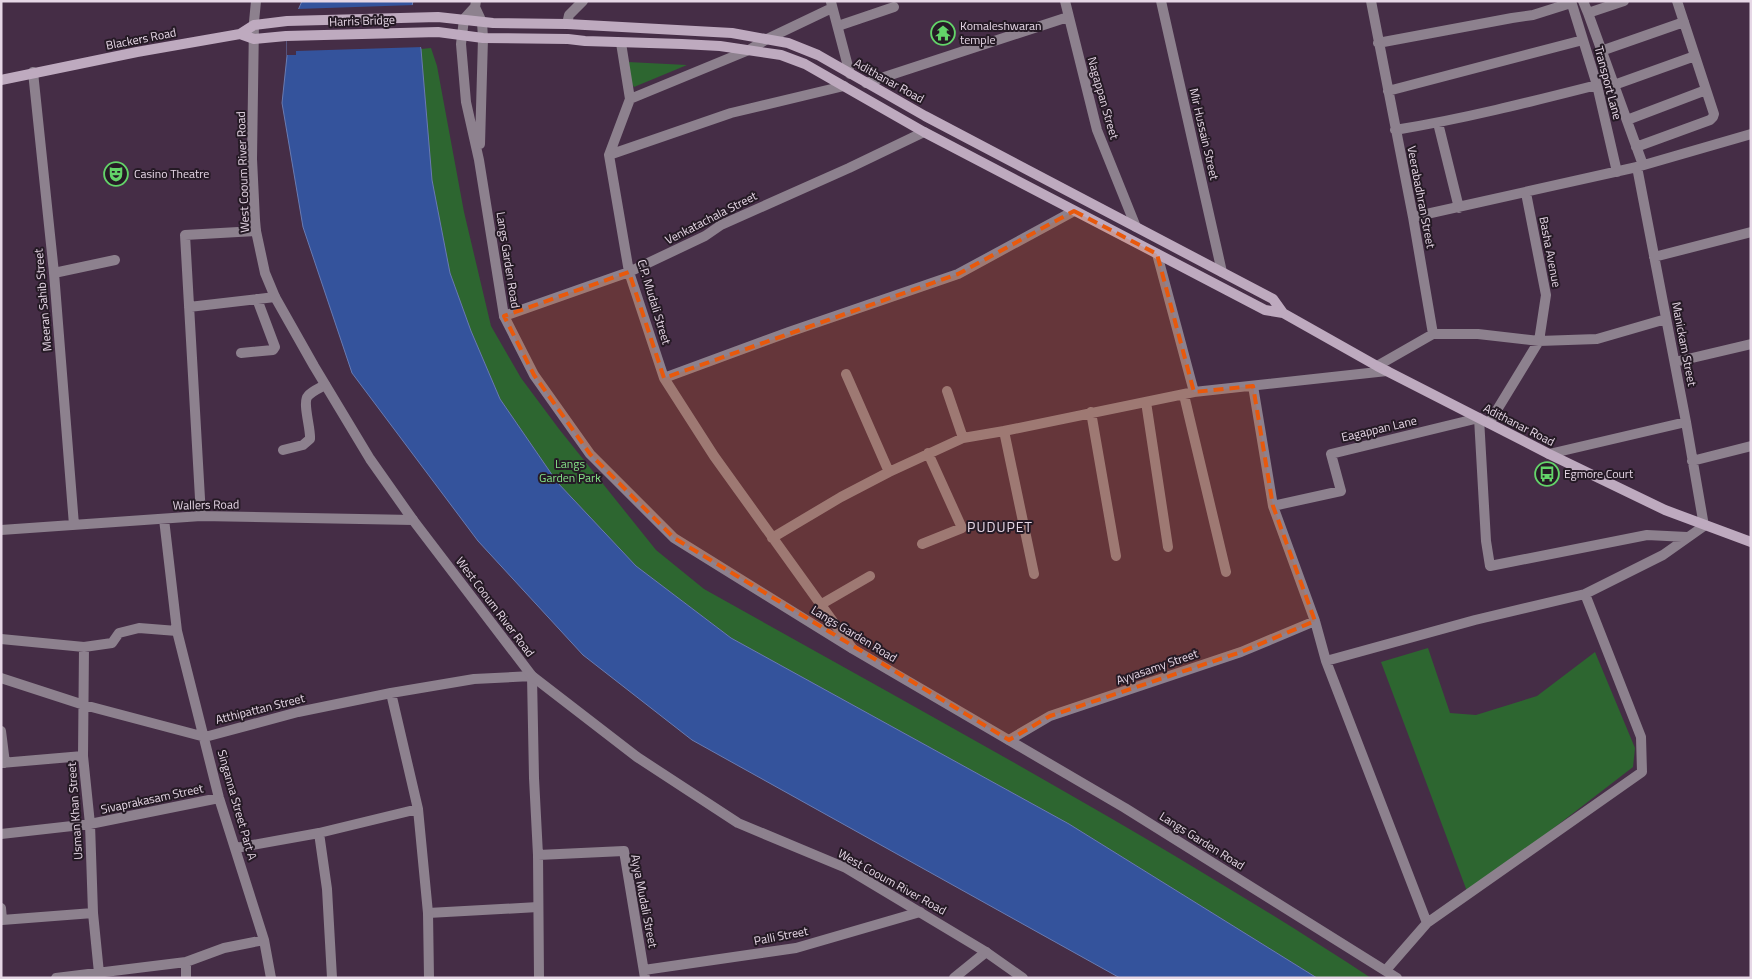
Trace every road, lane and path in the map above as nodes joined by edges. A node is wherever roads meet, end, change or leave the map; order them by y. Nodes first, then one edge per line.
1 (256, 1) edge
2 (584, 1) edge
3 (1065, 1) edge
4 (1161, 1) edge
5 (1371, 1) edge
6 (1584, 1) edge
7 (1624, 1) edge
8 (1676, 1) edge
9 (1571, 2) edge
10 (476, 4) edge
11 (832, 4) edge
12 (894, 7) dead end
13 (1588, 13) junction
14 (438, 17) joint
15 (1068, 17) junction
16 (464, 20) junction
17 (482, 22) junction
18 (1684, 22) junction
19 (567, 24) junction
20 (254, 25) junction
21 (838, 26) junction
22 (438, 32) joint
23 (240, 34) junction
24 (286, 36) joint
25 (462, 36) junction
26 (254, 38) junction
27 (483, 38) junction
28 (767, 39) junction
29 (1583, 40) junction
30 (620, 42) junction
31 (1378, 43) junction
32 (749, 50) junction
33 (1601, 51) junction
34 (1695, 56) junction
35 (33, 72) junction
36 (850, 74) junction
37 (1, 80) edge
38 (866, 83) junction
39 (1597, 85) junction
40 (1614, 85) junction
41 (844, 86) junction
42 (1706, 90) junction
43 (1388, 92) junction
44 (630, 99) junction
45 (1626, 120) junction
46 (1438, 123) junction
47 (1395, 130) junction
48 (924, 132) junction
49 (1751, 134) edge
50 (1636, 147) junction
51 (609, 155) junction
52 (479, 160) junction
53 (1640, 166) junction
54 (1617, 172) junction
55 (1526, 193) junction
56 (1459, 208) junction
57 (1074, 211) junction
58 (1414, 217) junction
59 (1136, 227) junction
60 (256, 231) junction
61 (1751, 232) edge
62 (1157, 254) junction
63 (1654, 257) junction
64 (115, 260) dead end
65 (629, 272) junction
66 (1222, 272) junction
67 (54, 273) junction
68 (275, 297) junction
69 (257, 299) junction
70 (189, 307) junction
71 (1284, 313) junction
72 (504, 316) junction
73 (1666, 319) junction
74 (1433, 334) junction
75 (1539, 341) junction
76 (1751, 344) edge
77 (241, 353) dead end
78 (1675, 362) junction
79 (1377, 366) junction
80 (1387, 370) junction
81 (846, 374) dead end
82 (664, 378) junction
83 (325, 385) junction
84 (1253, 386) junction
85 (947, 391) dead end
86 (1189, 394) junction
87 (1146, 402) junction
88 (1091, 412) junction
89 (1479, 418) junction
90 (1686, 422) junction
91 (1490, 423) junction
92 (1004, 431) junction
93 (963, 438) junction
94 (1751, 446) edge
95 (283, 450) dead end
96 (928, 453) junction
97 (1549, 454) junction
98 (1692, 462) junction
99 (889, 472) junction
100 (1273, 506) junction
101 (201, 516) junction
102 (164, 519) junction
103 (412, 520) junction
104 (74, 525) junction
105 (1704, 526) junction
106 (1, 530) edge
107 (1687, 537) junction
108 (772, 538) junction
109 (1751, 542) edge
110 (922, 544) dead end
111 (1168, 547) dead end
112 (1116, 556) dead end
113 (1226, 572) dead end
114 (1034, 574) dead end
115 (870, 576) dead end
116 (1585, 594) junction
117 (820, 605) junction
118 (1315, 621) junction
119 (177, 631) junction
120 (1, 639) edge
121 (84, 647) junction
122 (853, 649) junction
123 (1326, 661) junction
124 (532, 676) junction
125 (1, 678) edge
126 (391, 693) junction
127 (84, 706) junction
128 (1, 731) edge
129 (205, 737) junction
130 (1009, 740) junction
131 (83, 756) junction
132 (3, 763) edge
133 (219, 798) junction
134 (418, 808) junction
135 (90, 824) junction
136 (319, 833) junction
137 (1, 834) edge
138 (236, 848) junction
139 (538, 855) junction
140 (538, 907) junction
141 (1, 908) edge
142 (920, 912) junction
143 (93, 913) junction
144 (428, 913) junction
145 (1427, 923) junction
146 (264, 940) junction
147 (986, 952) junction
148 (186, 962) junction
149 (1386, 970) junction
150 (99, 973) junction
151 (644, 974) edge
152 (56, 978) edge
153 (186, 978) edge
154 (271, 978) edge
155 (332, 978) edge
156 (429, 978) edge
157 (539, 978) edge
158 (954, 978) edge
159 (1023, 978) edge
160 (1397, 978) edge

1 - 20 street, West Cooum River Road
2 - 19 street
3 - 15 street, Nagappan Street
4 - 66 street, Mir Hussain Street
5 - 31 street, Veerabadhran Street
6 - 13 street, Manickam Street
7 - 13 street
8 - 18 street
9 - 29 street, Transport Lane
9 - 31 street
10 - 16 street, Langs Garden Road
10 - 17 street, Langs Garden Road
11 - 21 street
11 - 28 street
12 - 21 street
13 - 33 street, Manickam Street
14 - 16 main road, Adithanar Road
14 - 20 main road, Harris Bridge
15 - 38 street
15 - 59 street, Nagappan Street
16 - 17 main road, Adithanar Road
16 - 25 street, Langs Garden Road
17 - 19 main road, Adithanar Road
17 - 27 street, Langs Garden Road
18 - 33 street
18 - 34 street
19 - 28 main road, Adithanar Road
20 - 23 main road
20 - 26 street, West Cooum River Road
21 - 36 street
22 - 24 main road, Harris Bridge
22 - 25 main road, Adithanar Road
23 - 26 main road, Blackers Road
23 - 35 main road, Blackers Road
24 - 26 main road, Blackers Road
25 - 27 main road, Adithanar Road
25 - 52 street, Langs Garden Road
26 - 60 street, West Cooum River Road
27 - 30 main road, Adithanar Road
27 - 52 street, Langs Garden Road
28 - 32 street
28 - 36 main road, Adithanar Road
29 - 39 street, Transport Lane
29 - 43 street
30 - 32 main road, Adithanar Road
30 - 44 street
31 - 43 street, Veerabadhran Street
32 - 41 main road, Adithanar Road
32 - 44 street
33 - 40 street, Manickam Street
34 - 40 street
34 - 42 street
35 - 37 main road, Blackers Road
35 - 67 street, Meeran Sahib Street
36 - 38 main road, Adithanar Road
38 - 59 main road, Adithanar Road
39 - 46 street
39 - 54 street, Transport Lane
40 - 45 street, Manickam Street
41 - 48 main road, Adithanar Road
41 - 51 street
42 - 45 street
42 - 50 street
43 - 47 street, Veerabadhran Street
44 - 51 street
45 - 50 street, Manickam Street
46 - 47 street
46 - 56 street
47 - 58 street, Veerabadhran Street
48 - 57 main road, Adithanar Road
48 - 65 street, Venkatachala Street
49 - 53 street
50 - 53 street, Manickam Street
51 - 65 street, C.P. Mudali Street
52 - 72 street, Langs Garden Road
53 - 54 street
53 - 63 street, Manickam Street
54 - 55 street
55 - 56 street
55 - 75 street, Basha Avenue
56 - 58 street
57 - 62 main road, Adithanar Road
57 - 82 street
58 - 74 street, Veerabadhran Street
59 - 66 main road, Adithanar Road
60 - 68 street, West Cooum River Road
60 - 70 street
61 - 63 street
62 - 71 main road, Adithanar Road
62 - 86 street
63 - 73 street, Manickam Street
64 - 67 street
65 - 72 street, Venkatachala Street
65 - 82 street, C.P. Mudali Street
66 - 71 main road, Adithanar Road
67 - 104 street, Meeran Sahib Street
68 - 69 street
68 - 83 street, West Cooum River Road
69 - 70 street
69 - 77 street
70 - 101 street
71 - 79 main road, Adithanar Road
72 - 122 street, Langs Garden Road
73 - 75 street
73 - 78 street, Manickam Street
74 - 75 street
74 - 79 street
75 - 91 street, Basha Avenue
76 - 78 street
78 - 90 street, Manickam Street
79 - 80 main road, Adithanar Road
80 - 84 street
80 - 89 main road, Adithanar Road
81 - 99 street
82 - 108 street, C.P. Mudali Street
83 - 95 street
83 - 103 street, West Cooum River Road
84 - 86 street
84 - 100 street
85 - 93 street
86 - 87 street
86 - 113 street
87 - 88 street
87 - 111 street
88 - 92 street
88 - 112 street
89 - 91 main road, Adithanar Road
89 - 100 street, Eagappan Lane
89 - 107 street
90 - 97 street
90 - 98 street, Manickam Street
91 - 97 main road, Adithanar Road
92 - 93 street
92 - 114 street
93 - 96 street
94 - 98 street
96 - 99 street
96 - 110 street
97 - 105 main road, Adithanar Road
98 - 105 street, Manickam Street
99 - 108 street
100 - 118 street
101 - 102 street, Wallers Road
101 - 103 street, Wallers Road
102 - 104 street, Wallers Road
102 - 119 street, Singanna Street Part A
103 - 124 street, West Cooum River Road
104 - 106 street, Wallers Road
105 - 107 street
105 - 109 main road, Adithanar Road
107 - 116 street
108 - 117 street, C.P. Mudali Street
115 - 117 street
116 - 123 street
116 - 145 street
117 - 122 street, C.P. Mudali Street
118 - 123 street
118 - 130 street, Ayyasamy Street
119 - 121 street
119 - 129 street, Singanna Street Part A
120 - 121 street
121 - 127 street, Usman Khan Street
122 - 130 street, Langs Garden Road
123 - 145 street
124 - 126 street, Atthipattan Street
124 - 139 street
124 - 142 street, West Cooum River Road
125 - 127 street, Atthipattan Street
126 - 129 street, Atthipattan Street
126 - 134 street
127 - 129 street, Atthipattan Street
127 - 131 street, Usman Khan Street
128 - 132 street
129 - 133 street, Singanna Street Part A
130 - 149 street, Langs Garden Road
131 - 132 street
131 - 135 street, Usman Khan Street
133 - 135 street, Sivaprakasam Street
133 - 138 street, Singanna Street Part A
134 - 136 street
134 - 144 street
135 - 137 street, Sivaprakasam Street
135 - 143 street, Usman Khan Street
136 - 138 street
136 - 155 street
138 - 146 street, Singanna Street Part A
139 - 140 street
139 - 151 street, Ayya Mudali Street
140 - 144 street
140 - 157 street
141 - 143 street
142 - 147 street, West Cooum River Road
142 - 151 street, Palli Street
143 - 150 street, Usman Khan Street
144 - 156 street
145 - 149 street
146 - 148 street
146 - 154 street, Singanna Street Part A
147 - 158 street
147 - 159 street, West Cooum River Road
148 - 150 street
148 - 153 street
149 - 160 street, Langs Garden Road
150 - 152 street

